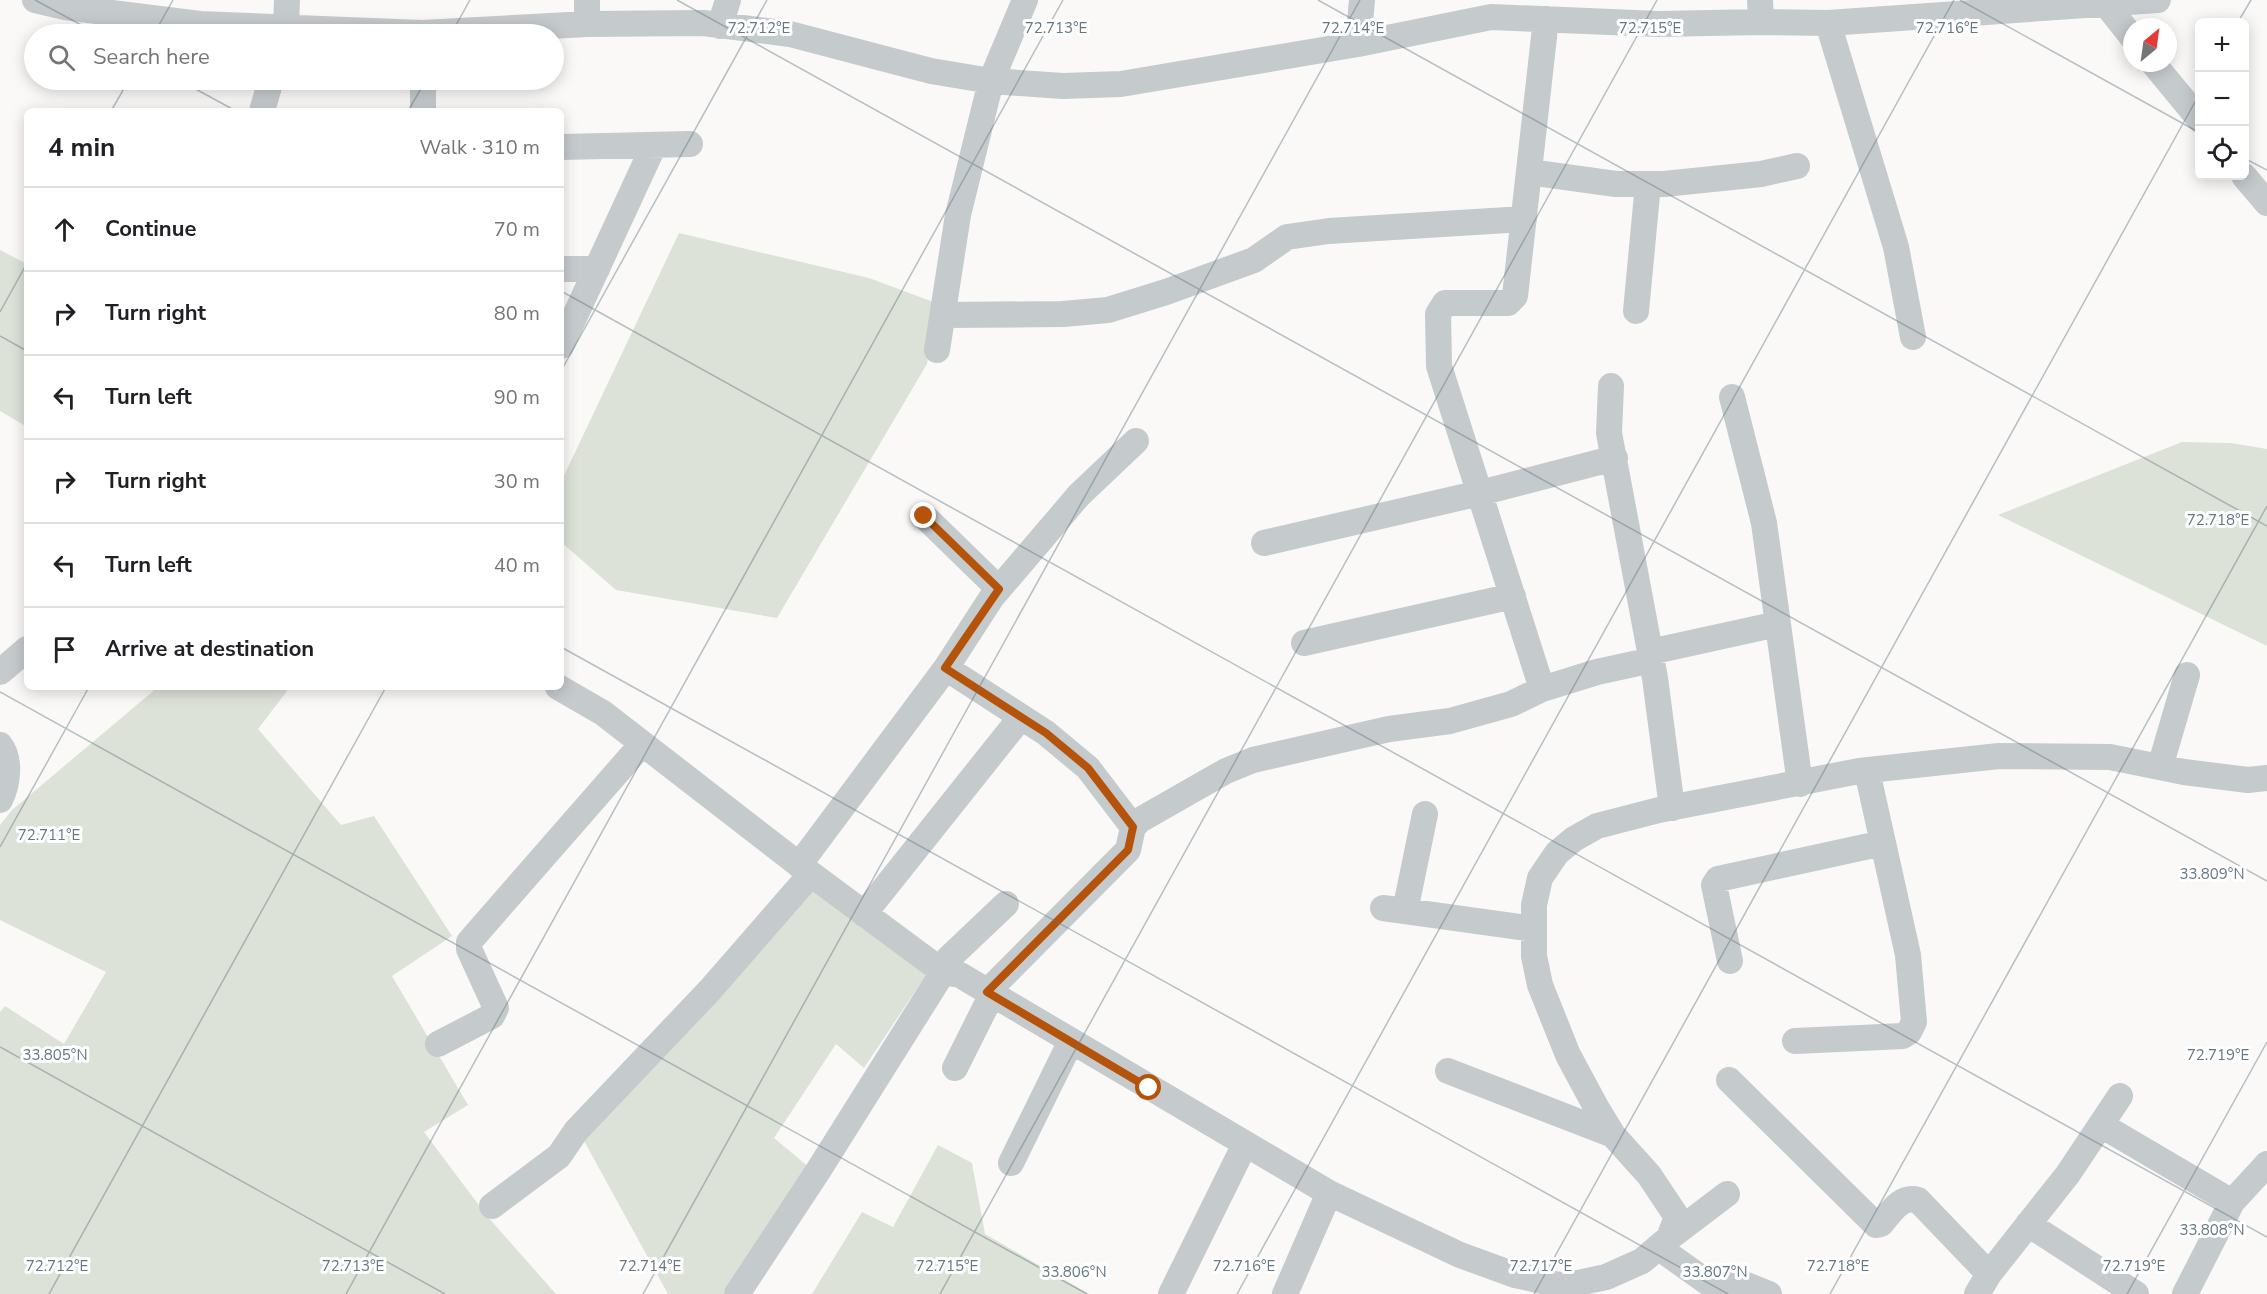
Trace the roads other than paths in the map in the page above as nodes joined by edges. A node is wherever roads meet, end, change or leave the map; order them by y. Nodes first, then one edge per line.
1 (35, 0) edge
2 (287, 0) edge
3 (729, 0) edge
4 (1025, 0) edge
5 (1362, 0) edge
6 (2158, 0) edge
7 (2105, 2) edge
8 (1761, 11) edge
9 (587, 12) edge
10 (1546, 19) junction
11 (1828, 23) junction
12 (200, 24) edge
13 (285, 24) edge
14 (497, 24) edge
15 (2123, 25) edge
16 (720, 26) junction
17 (1358, 44) junction
18 (2160, 72) edge
19 (992, 81) junction
20 (268, 90) edge
21 (423, 90) edge
22 (263, 108) edge
23 (423, 108) edge
24 (2195, 115) edge
25 (690, 144) dead end
26 (654, 145) junction
27 (564, 147) edge
28 (1797, 166) dead end
29 (1529, 172) junction
30 (2247, 180) edge
31 (1648, 184) junction
32 (2267, 203) edge
33 (1524, 219) junction
34 (564, 269) edge
35 (597, 269) junction
36 (1636, 311) dead end
37 (943, 315) junction
38 (1914, 337) dead end
39 (564, 340) edge
40 (937, 350) dead end
41 (1611, 386) dead end
42 (1732, 397) dead end
43 (1136, 441) dead end
44 (1615, 458) junction
45 (1480, 493) junction
46 (924, 516) dead end
47 (1264, 543) dead end
48 (999, 589) junction
49 (1513, 596) junction
50 (1778, 624) junction
51 (1304, 643) dead end
52 (24, 652) edge
53 (1651, 656) junction
54 (945, 668) junction
55 (0, 672) edge
56 (2187, 675) dead end
57 (1542, 689) junction
58 (563, 690) edge
59 (1021, 717) junction
60 (642, 744) junction
61 (0, 745) edge
62 (2160, 767) junction
63 (1867, 771) junction
64 (2267, 778) edge
65 (1800, 784) junction
66 (0, 800) edge
67 (1672, 808) junction
68 (1425, 814) dead end
69 (1133, 827) junction
70 (1883, 843) junction
71 (805, 870) junction
72 (1006, 904) dead end
73 (864, 914) junction
74 (1534, 929) junction
75 (1730, 961) dead end
76 (944, 972) junction
77 (989, 993) junction
78 (1071, 1041) junction
79 (1795, 1041) dead end
80 (438, 1044) dead end
81 (955, 1068) dead end
82 (1448, 1071) dead end
83 (1729, 1080) dead end
84 (2120, 1096) dead end
85 (2101, 1125) junction
86 (1614, 1135) junction
87 (1245, 1144) junction
88 (1011, 1163) dead end
89 (2267, 1164) edge
90 (1329, 1193) junction
91 (1727, 1194) dead end
92 (2232, 1202) junction
93 (492, 1206) dead end
94 (2028, 1224) junction
95 (1664, 1243) junction
96 (1983, 1284) edge
97 (1560, 1289) edge
98 (737, 1294) edge
99 (1171, 1294) edge
100 (1285, 1294) edge
101 (1769, 1294) edge
102 (2136, 1294) edge
103 (2185, 1294) edge

1 - 12 street
2 - 13 street
3 - 16 street
4 - 19 street
5 - 17 street
6 - 7 street
7 - 11 street
7 - 15 street
8 - 10 street
8 - 11 street
9 - 14 street
9 - 16 street
10 - 17 street
10 - 29 street
11 - 38 street
16 - 19 street
17 - 19 street
18 - 24 street
19 - 37 street
20 - 22 street
21 - 23 street
25 - 26 street
26 - 27 street
26 - 35 street
28 - 31 street
29 - 31 street
29 - 33 street
30 - 32 street
31 - 36 street
33 - 37 street
33 - 45 street
34 - 35 street
35 - 39 street
37 - 40 street
41 - 44 street
42 - 50 street
43 - 48 street
44 - 45 street
44 - 53 street
45 - 47 street
45 - 49 street
46 - 48 street
48 - 54 street
49 - 51 street
49 - 57 street
50 - 53 street
50 - 65 street
52 - 55 street
53 - 57 street
53 - 67 street
54 - 59 street
54 - 71 street
56 - 62 street
57 - 69 street
58 - 60 street
59 - 69 street
59 - 73 street
60 - 71 street
60 - 80 street
61 - 66 street
62 - 63 street
62 - 64 street
63 - 65 street
63 - 70 street
65 - 67 street
67 - 74 street
68 - 74 street
69 - 77 street
70 - 75 street
70 - 79 street
71 - 73 street
71 - 93 street
72 - 76 street
73 - 76 street
74 - 86 street
76 - 77 street
76 - 98 street
77 - 78 street
77 - 81 street
78 - 87 street
78 - 88 street
82 - 86 street
83 - 96 street
84 - 85 street
85 - 92 street
85 - 94 street
86 - 95 street
87 - 90 street
87 - 99 street
89 - 92 street
90 - 97 street
90 - 100 street
91 - 95 street
92 - 103 street
94 - 96 street
94 - 102 street
95 - 97 street
95 - 101 street

